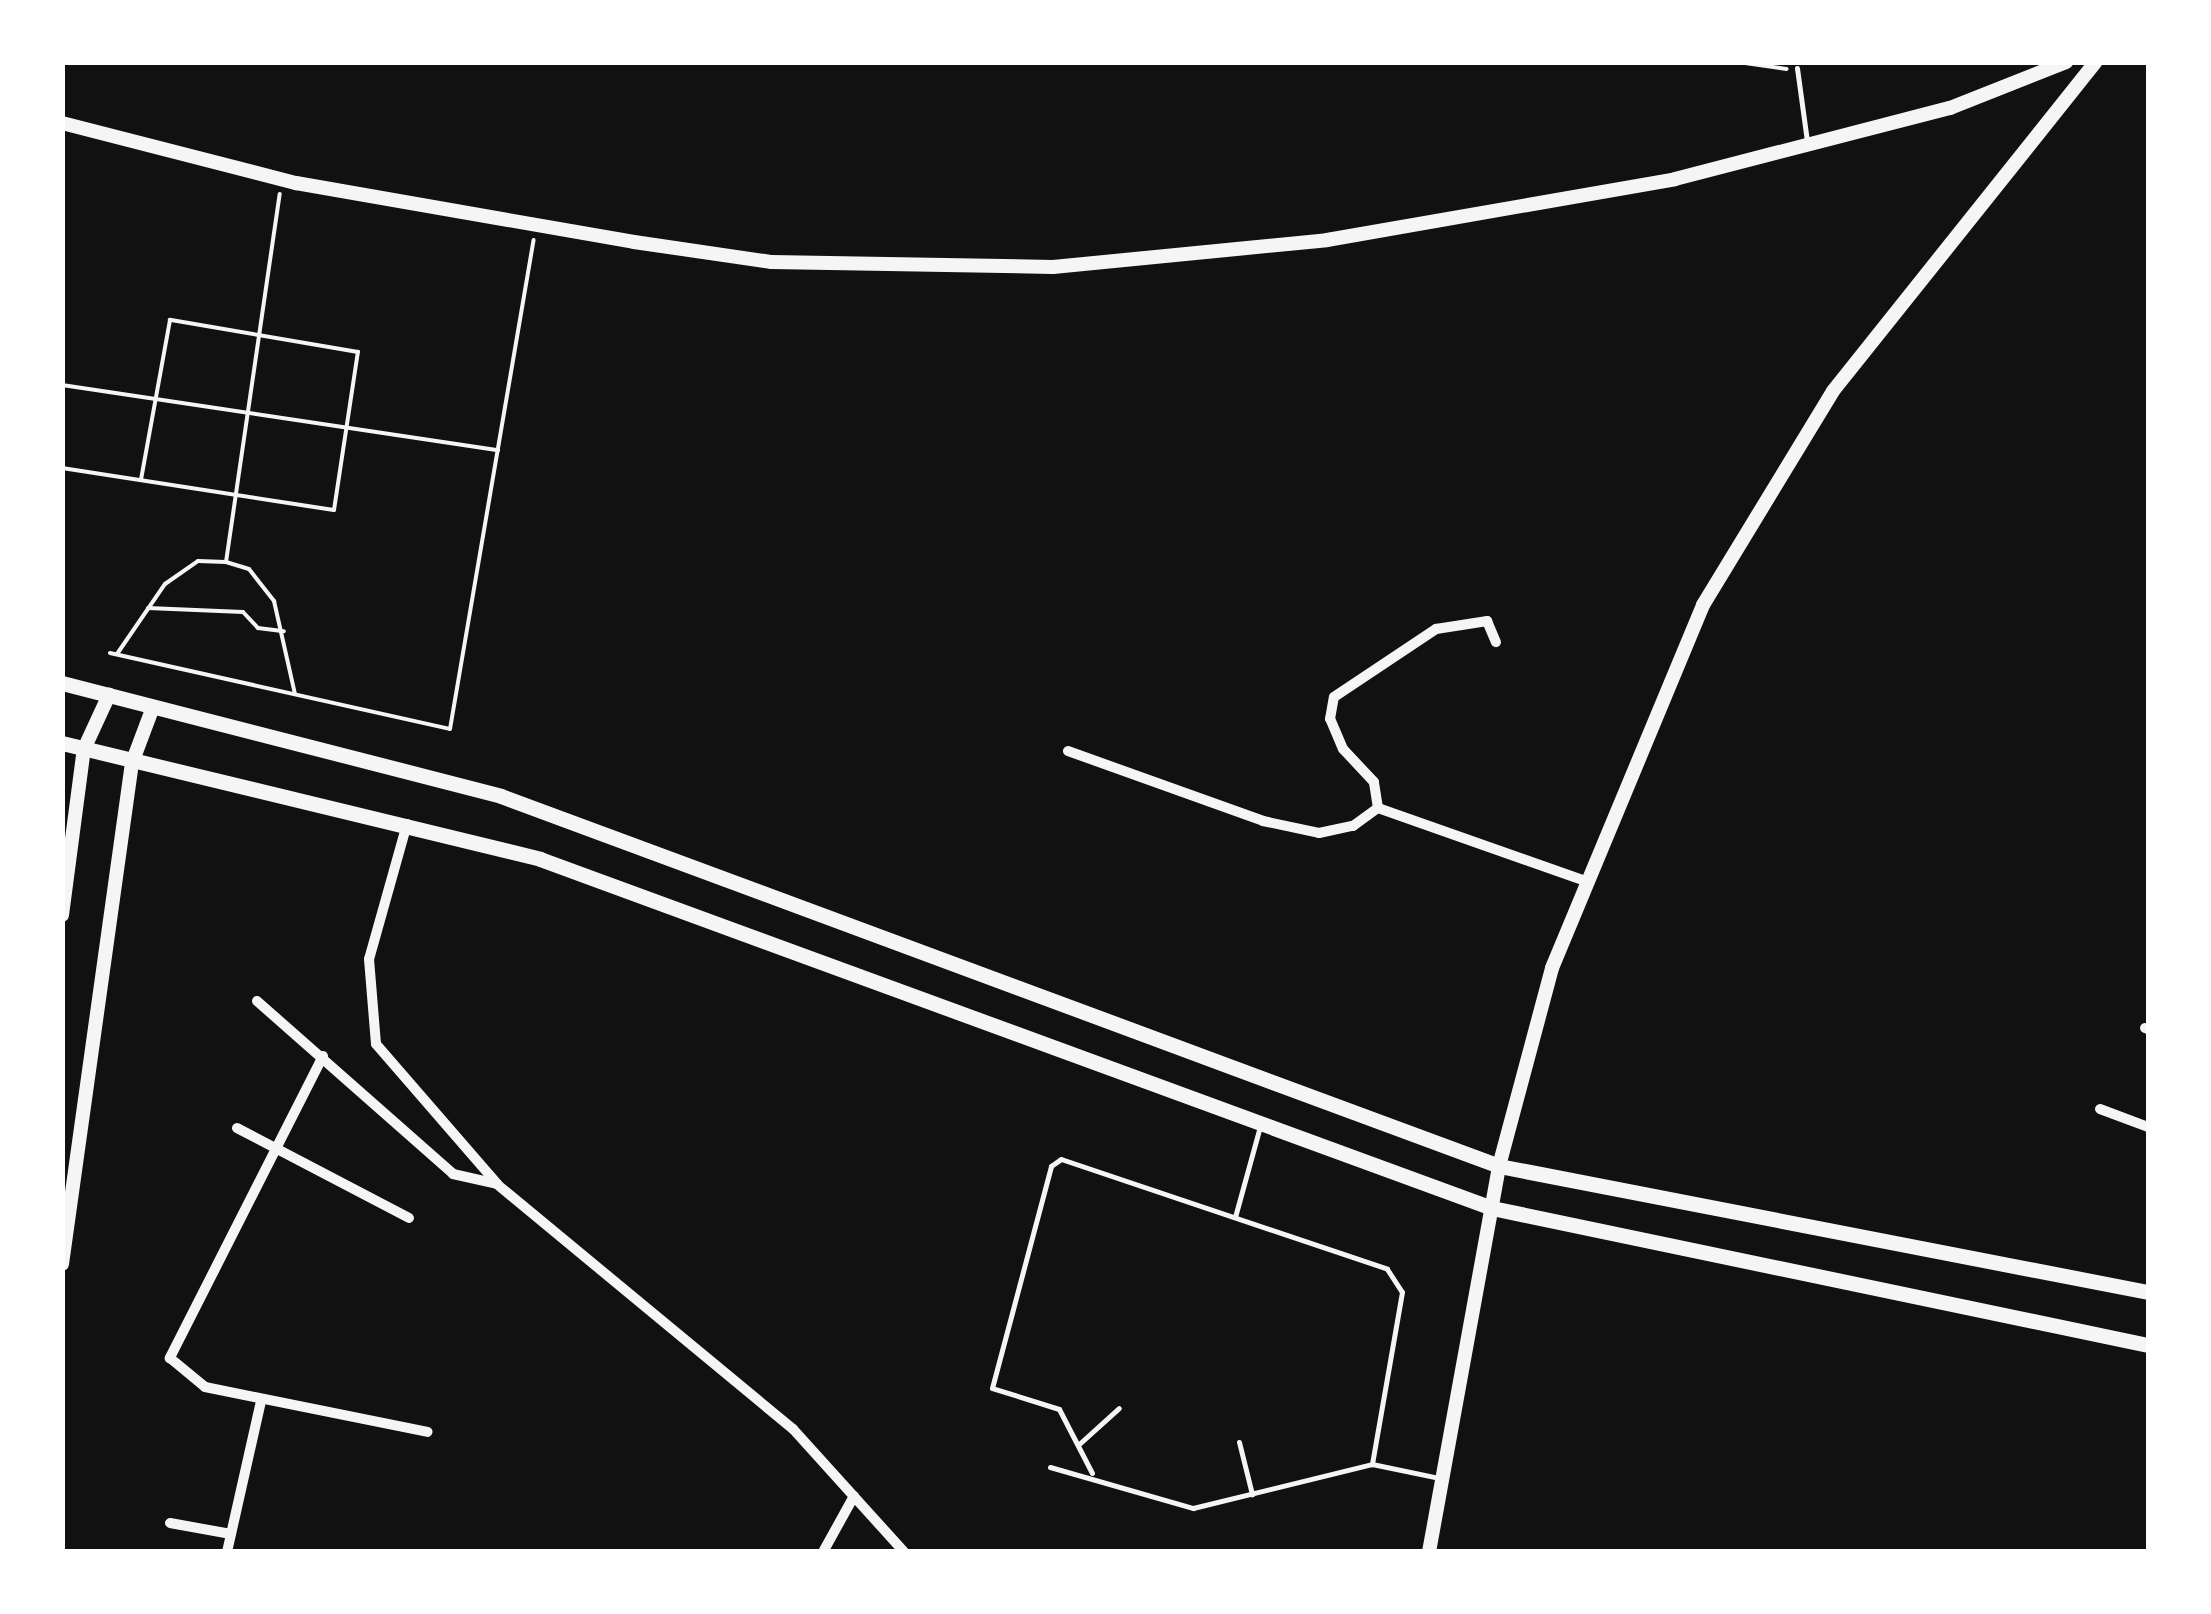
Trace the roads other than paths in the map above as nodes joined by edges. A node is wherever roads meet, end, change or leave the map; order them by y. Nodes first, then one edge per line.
1 (2066, 62) edge
2 (2096, 62) edge
3 (1797, 68) road end
4 (62, 123) edge
5 (1808, 144) junction
6 (1496, 642) dead end
7 (62, 683) edge
8 (109, 695) junction
9 (153, 707) junction
10 (62, 743) edge
11 (84, 749) junction
12 (1068, 752) dead end
13 (132, 763) junction
14 (1378, 808) junction
15 (407, 824) junction
16 (1588, 882) junction
17 (62, 915) edge
18 (257, 1001) dead end
19 (323, 1056) junction
20 (2100, 1108) dead end
21 (1261, 1124) junction
22 (2148, 1127) edge
23 (236, 1128) dead end
24 (273, 1142) junction
25 (1499, 1166) junction
26 (498, 1184) junction
27 (1492, 1208) junction
28 (1235, 1216) junction
29 (409, 1218) dead end
30 (62, 1264) edge
31 (2148, 1292) edge
32 (2148, 1345) edge
33 (261, 1401) junction
34 (1120, 1408) dead end
35 (428, 1432) dead end
36 (1240, 1442) dead end
37 (1078, 1445) junction
38 (1372, 1464) junction
39 (1050, 1467) dead end
40 (1092, 1472) junction
41 (1442, 1479) junction
42 (1252, 1494) junction
43 (854, 1496) junction
44 (170, 1523) dead end
45 (231, 1534) junction
46 (228, 1552) edge
47 (823, 1552) edge
48 (904, 1552) edge
49 (1429, 1552) edge

1 - 5 street
2 - 16 street
3 - 5 lane
4 - 5 street
6 - 14 street
7 - 8 main road
8 - 9 main road
8 - 11 street
9 - 13 street
9 - 25 main road
10 - 11 main road
11 - 13 main road
11 - 17 street
12 - 14 street
13 - 15 main road
13 - 30 street
14 - 16 street
15 - 21 main road
15 - 26 street
16 - 25 street
18 - 19 street
19 - 24 street
19 - 26 street
20 - 22 street
21 - 27 main road
21 - 28 lane
23 - 24 street
24 - 29 street
24 - 33 street
25 - 27 street
25 - 31 main road
26 - 43 street
27 - 32 main road
27 - 41 street
28 - 37 lane
28 - 38 lane
33 - 35 street
33 - 45 street
34 - 37 lane
36 - 42 lane
37 - 40 lane
38 - 41 lane
38 - 42 lane
39 - 40 lane
40 - 42 lane
41 - 49 street
43 - 47 street
43 - 48 street
44 - 45 street
45 - 46 street

